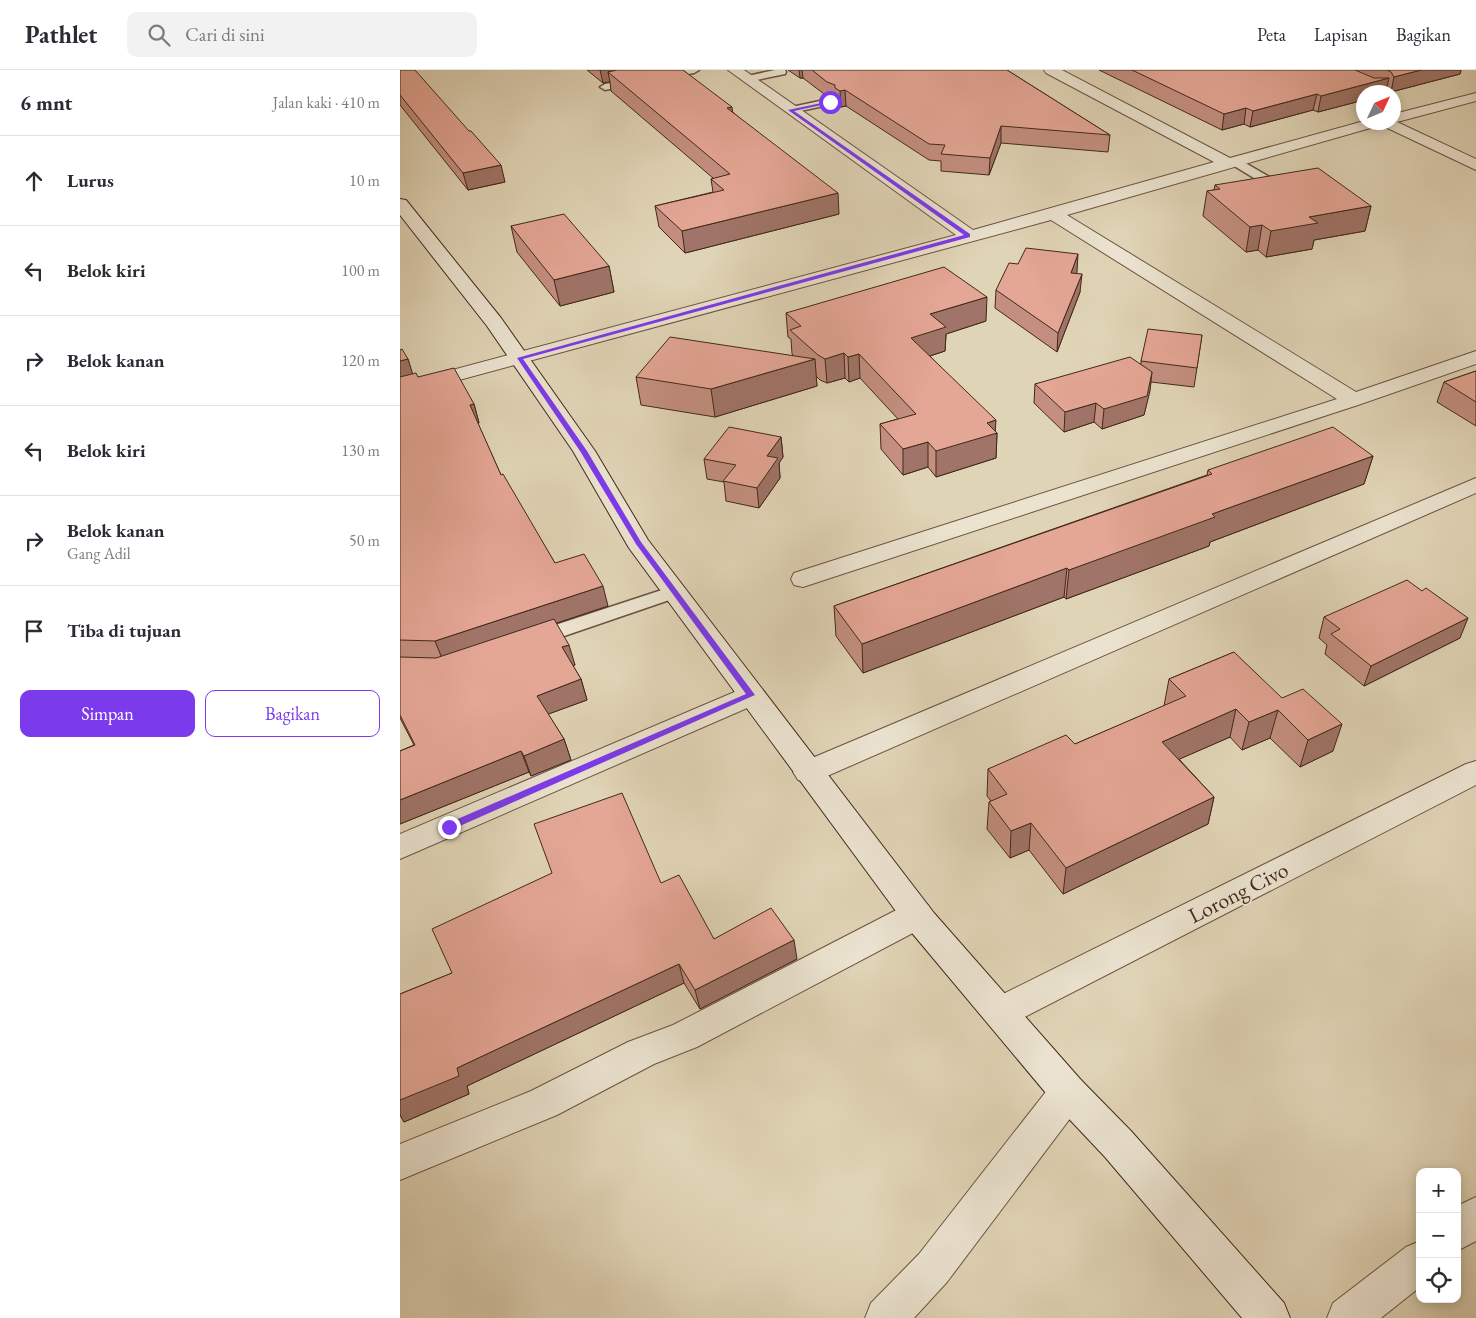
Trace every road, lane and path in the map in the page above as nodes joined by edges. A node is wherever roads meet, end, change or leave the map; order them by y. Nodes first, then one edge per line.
1 (694, 70) edge
2 (1051, 70) edge
3 (781, 72) dead end
4 (741, 75) edge
5 (605, 88) dead end
6 (1476, 97) edge
7 (830, 102) edge
8 (1402, 102) dead end
9 (791, 110) junction
10 (1420, 111) junction
11 (1401, 116) edge
12 (1356, 128) edge
13 (1401, 129) edge
14 (1231, 162) junction
15 (1476, 165) edge
16 (1281, 188) edge
17 (403, 212) edge
18 (1053, 214) junction
19 (968, 236) junction
20 (1476, 356) edge
21 (520, 358) junction
22 (400, 390) edge
23 (1354, 400) junction
24 (1476, 485) edge
25 (803, 579) dead end
26 (674, 592) junction
27 (518, 645) edge
28 (751, 695) junction
29 (808, 772) junction
30 (1476, 772) edge
31 (400, 847) edge
32 (917, 915) junction
33 (1001, 1012) junction
34 (1068, 1092) junction
35 (400, 1162) edge
36 (1476, 1216) edge
37 (1461, 1228) edge
38 (1416, 1264) edge
39 (886, 1318) edge
40 (1269, 1318) edge
41 (1348, 1318) edge

1 - 5 lane
2 - 14 street
3 - 4 lane
4 - 9 street
6 - 10 street
7 - 9 lane
8 - 10 street
9 - 19 street
10 - 11 street
12 - 14 street
13 - 15 street
14 - 16 lane
14 - 18 street
17 - 21 street
18 - 19 street
18 - 23 street
19 - 21 street
20 - 23 street
21 - 22 street
21 - 26 street
23 - 25 street
24 - 29 street
26 - 27 lane
26 - 28 street
28 - 29 street
28 - 31 street
29 - 32 street
30 - 33 street, Lorong Civo
32 - 33 street
32 - 35 street
33 - 34 street
34 - 39 street
34 - 40 street
36 - 37 street
38 - 41 street

